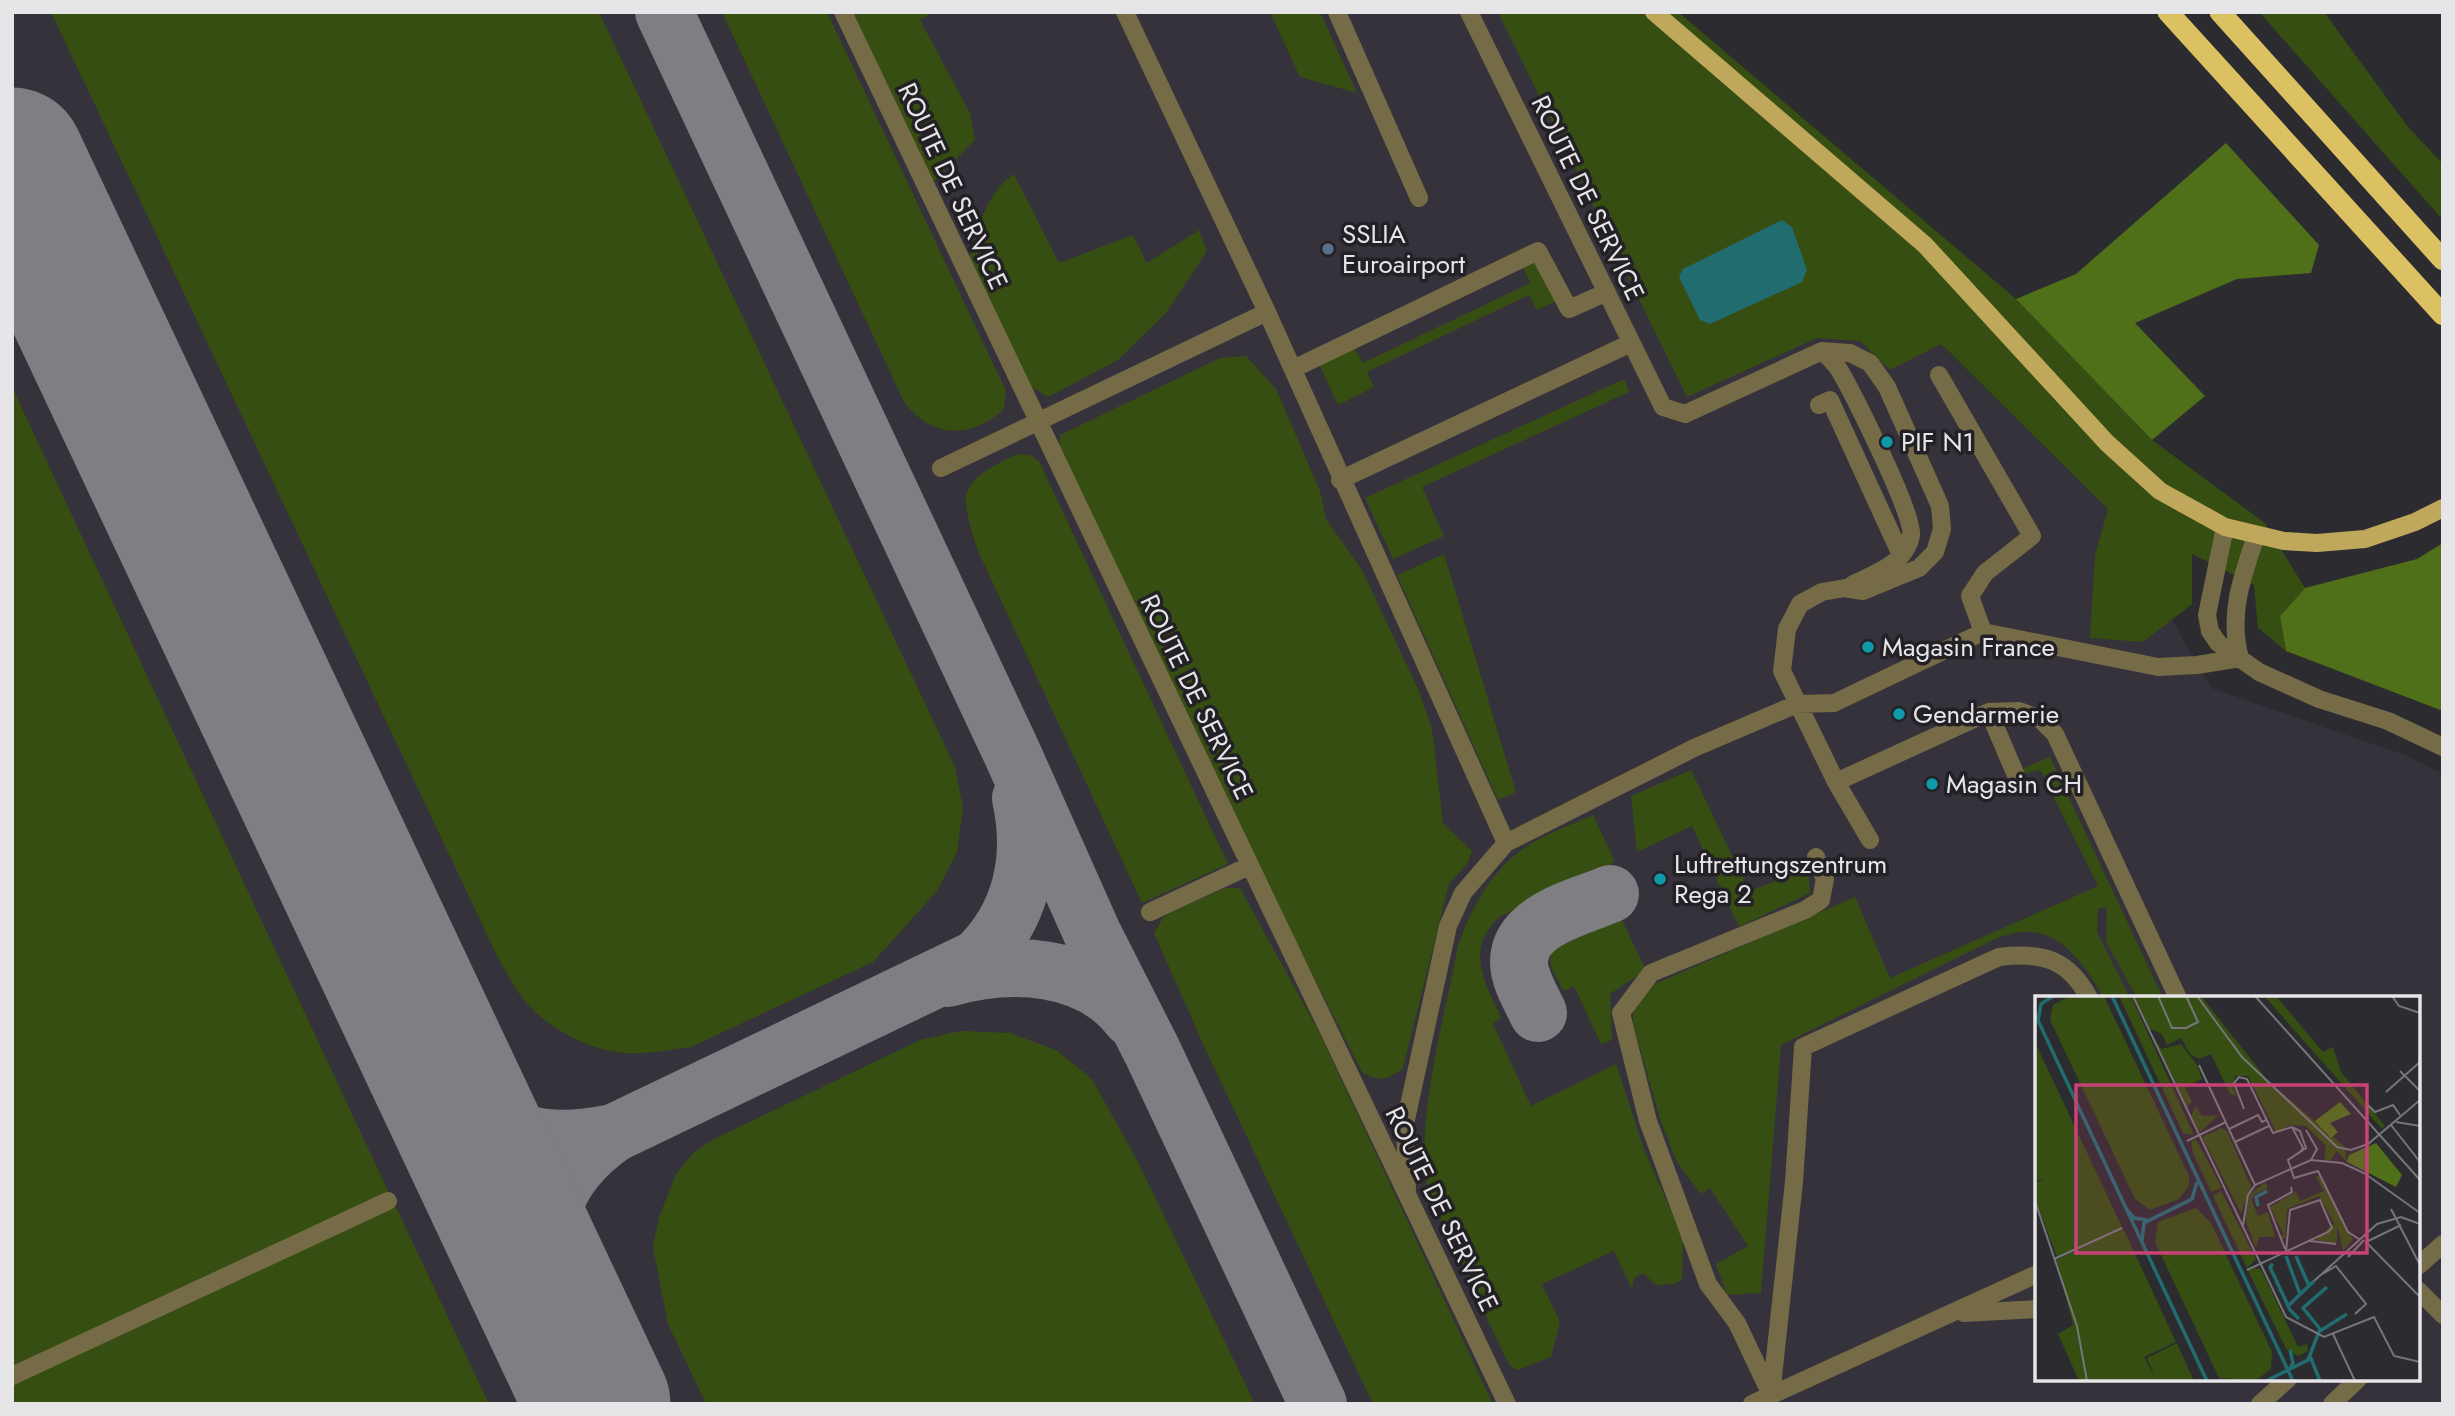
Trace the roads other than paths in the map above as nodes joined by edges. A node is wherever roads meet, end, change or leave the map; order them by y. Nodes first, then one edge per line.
1 (843, 12) edge
2 (1125, 12) edge
3 (1338, 12) edge
4 (1469, 12) edge
5 (1654, 12) edge
6 (2168, 12) edge
7 (2220, 12) edge
8 (1419, 198) dead end
9 (2443, 260) edge
10 (1605, 293) junction
11 (1267, 312) junction
12 (2443, 315) edge
13 (1631, 343) junction
14 (1822, 351) junction
15 (1293, 369) junction
16 (1939, 375) dead end
17 (1819, 405) dead end
18 (1035, 421) junction
19 (941, 468) dead end
20 (1340, 480) junction
21 (2443, 508) edge
22 (2225, 527) junction
23 (2256, 536) junction
24 (1901, 555) junction
25 (1845, 588) junction
26 (1983, 632) junction
27 (2240, 657) junction
28 (1797, 704) junction
29 (1989, 712) junction
30 (2443, 747) edge
31 (2015, 773) dead end
32 (1836, 782) junction
33 (1870, 840) dead end
34 (1506, 843) junction
35 (1816, 857) dead end
36 (1249, 866) junction
37 (1150, 912) dead end
38 (2088, 996) edge
39 (2177, 996) edge
40 (1407, 1199) junction
41 (388, 1201) dead end
42 (2443, 1244) edge
43 (2420, 1264) edge
44 (2035, 1275) edge
45 (2422, 1302) edge
46 (2035, 1309) edge
47 (1954, 1314) junction
48 (2443, 1315) edge
49 (12, 1376) edge
50 (2286, 1381) edge
51 (2356, 1381) edge
52 (1771, 1395) junction
53 (1507, 1404) edge
54 (1752, 1404) edge
55 (2260, 1404) edge
56 (2332, 1404) edge

1 - 18 street, ROUTE DE SERVICE
2 - 11 street
3 - 8 street
4 - 10 street, ROUTE DE SERVICE
5 - 22 main road
6 - 12 highway
7 - 9 highway
10 - 13 street, ROUTE DE SERVICE
10 - 15 street
11 - 15 street
11 - 18 street
13 - 14 street, ROUTE DE SERVICE
13 - 20 street
14 - 24 street
14 - 25 street
15 - 20 street
16 - 26 street
17 - 24 street
18 - 19 street
18 - 36 street, ROUTE DE SERVICE
20 - 34 street
21 - 23 main road
22 - 23 main road
22 - 27 street
23 - 27 street
24 - 25 street
25 - 28 street
26 - 27 street
26 - 28 street
27 - 30 street
28 - 32 street
28 - 34 street
29 - 31 street
29 - 32 street
29 - 39 street
32 - 33 street
34 - 40 street
35 - 52 street
36 - 37 street
36 - 40 street, ROUTE DE SERVICE
38 - 52 street
40 - 53 street, ROUTE DE SERVICE
41 - 49 street
42 - 43 street
44 - 47 street
45 - 48 street
46 - 47 street
47 - 52 street
50 - 55 street
51 - 56 street
52 - 54 street

